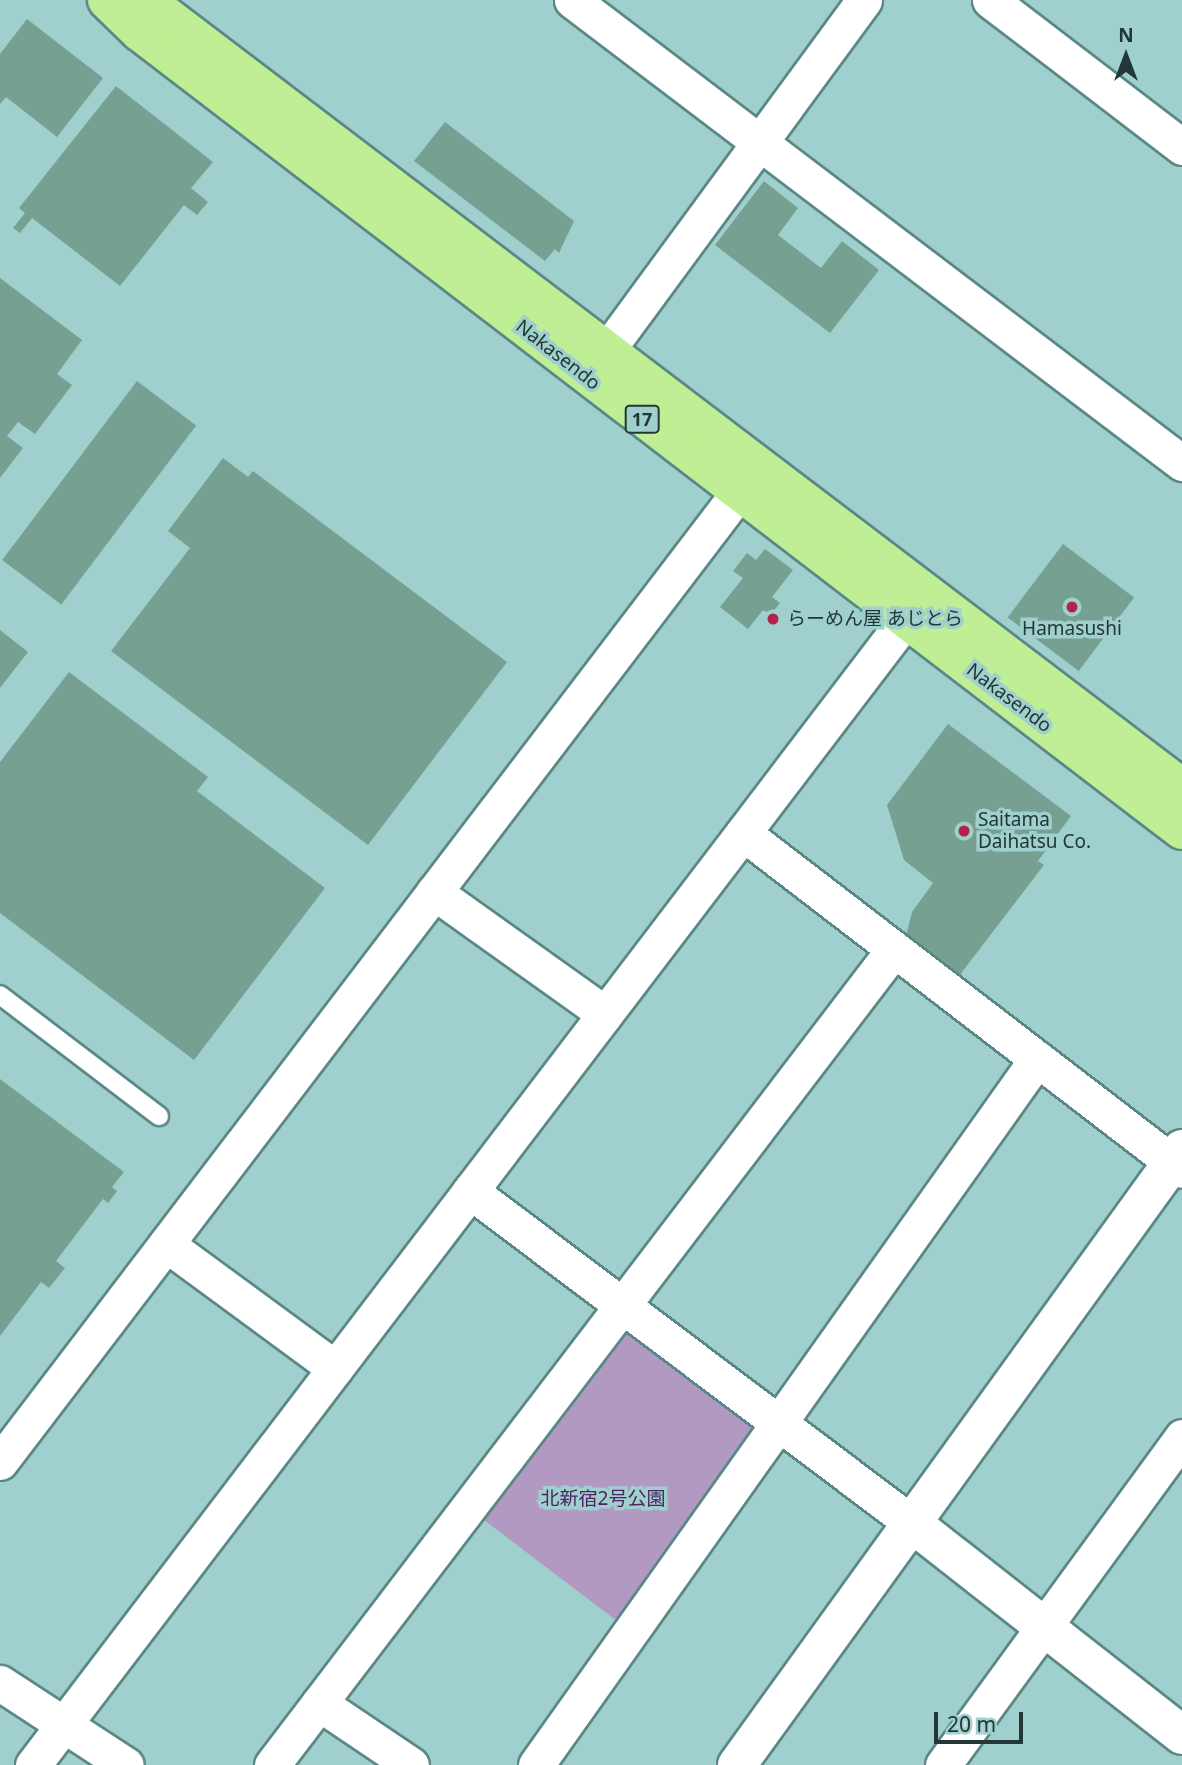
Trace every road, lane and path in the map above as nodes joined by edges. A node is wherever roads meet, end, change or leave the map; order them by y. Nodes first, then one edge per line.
1 (107, 0) edge
2 (145, 0) edge
3 (572, 0) edge
4 (864, 0) edge
5 (990, 0) edge
6 (760, 145) junction
7 (1182, 147) edge
8 (596, 363) junction
9 (1182, 463) edge
10 (739, 492) junction
11 (906, 619) junction
12 (1182, 789) edge
13 (1182, 830) edge
14 (743, 833) junction
15 (434, 892) junction
16 (894, 949) junction
17 (0, 995) edge
18 (605, 1014) junction
19 (1037, 1059) junction
20 (159, 1116) dead end
21 (1179, 1161) edge
22 (470, 1191) junction
23 (166, 1244) junction
24 (619, 1306) junction
25 (335, 1368) junction
26 (779, 1423) junction
27 (1182, 1437) edge
28 (0, 1462) edge
29 (913, 1524) junction
30 (1042, 1623) junction
31 (0, 1683) edge
32 (319, 1703) junction
33 (64, 1725) junction
34 (1182, 1735) edge
35 (33, 1765) edge
36 (126, 1765) edge
37 (272, 1765) edge
38 (411, 1765) edge
39 (536, 1765) edge
40 (737, 1765) edge
41 (943, 1765) edge

1 - 8 highway, Nakasendo / 17
2 - 8 highway, Nakasendo / 17
3 - 6 street
4 - 6 street
5 - 7 street
6 - 8 street
6 - 9 street
8 - 10 highway, Nakasendo / 17
8 - 12 highway, Nakasendo / 17
10 - 11 highway, Nakasendo / 17
10 - 15 street
11 - 13 highway, Nakasendo / 17
11 - 14 street
14 - 16 street
14 - 18 street
15 - 18 street
15 - 23 street
16 - 19 street
16 - 24 street
17 - 20 lane
18 - 22 street
19 - 21 street
19 - 26 street
21 - 29 street
22 - 24 street
22 - 25 street
23 - 25 street
23 - 28 street
24 - 26 street
24 - 32 street
25 - 33 street
26 - 29 street
26 - 39 street
27 - 30 street
29 - 30 street
29 - 40 street
30 - 34 street
30 - 41 street
31 - 33 street
32 - 37 street
32 - 38 street
33 - 35 street
33 - 36 street

